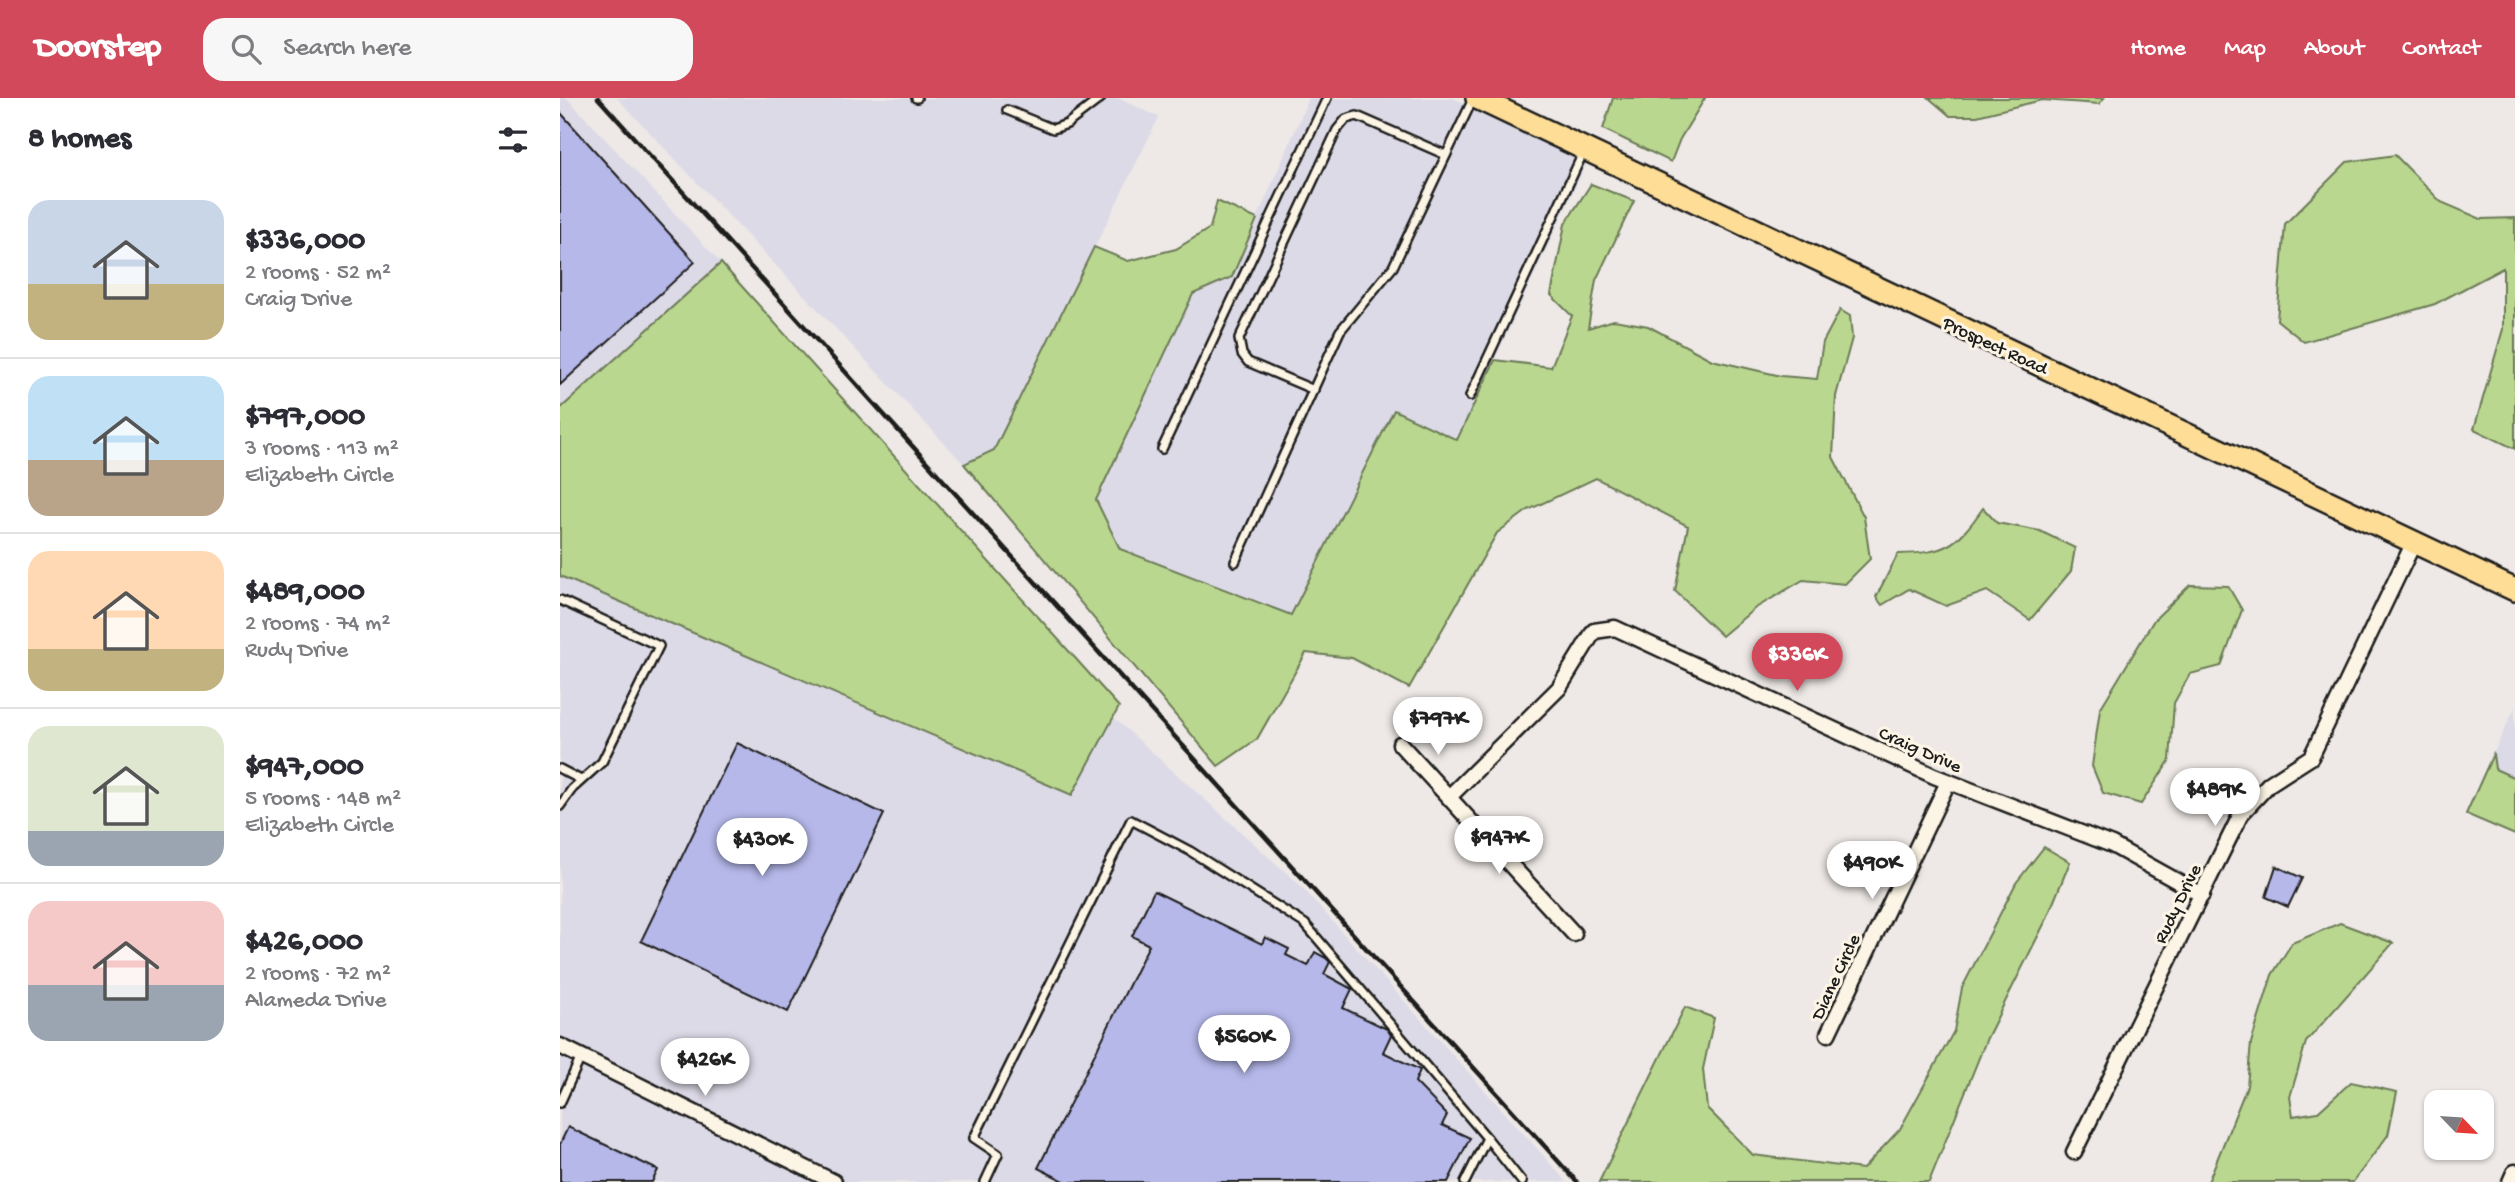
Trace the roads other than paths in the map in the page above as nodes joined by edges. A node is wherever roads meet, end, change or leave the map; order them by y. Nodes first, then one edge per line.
1 (1101, 98) edge
2 (1327, 98) edge
3 (1475, 98) edge
4 (1007, 110) dead end
5 (1584, 149) junction
6 (1446, 155) junction
7 (1314, 390) junction
8 (1471, 396) dead end
9 (1162, 449) dead end
10 (2414, 542) junction
11 (1235, 562) dead end
12 (2515, 590) edge
13 (560, 600) edge
14 (1400, 744) dead end
15 (560, 769) edge
16 (581, 780) junction
17 (1948, 782) junction
18 (1450, 796) junction
19 (560, 806) edge
20 (2202, 895) junction
21 (1574, 934) dead end
22 (1828, 1034) dead end
23 (560, 1046) edge
24 (581, 1056) junction
25 (560, 1103) edge
26 (1487, 1138) junction
27 (2074, 1152) dead end
28 (2515, 1173) edge
29 (834, 1182) edge
30 (985, 1182) edge
31 (1465, 1182) edge
32 (1522, 1182) edge
33 (2511, 1182) edge

1 - 4 lane
2 - 9 lane
3 - 5 main road, Prospect Road
3 - 6 lane
5 - 8 lane
5 - 10 main road, Prospect Road
6 - 7 lane
6 - 7 lane
7 - 11 lane
10 - 12 main road, Prospect Road
10 - 20 street, Rudy Drive
13 - 16 lane
14 - 18 street
15 - 16 lane
16 - 19 lane
17 - 18 street, Craig Drive
17 - 20 street, Craig Drive
17 - 22 street, Diane Circle
18 - 21 street
20 - 27 street, Rudy Drive
23 - 24 street
24 - 25 lane
24 - 29 street
26 - 30 lane
26 - 31 lane
26 - 32 lane
28 - 33 street

